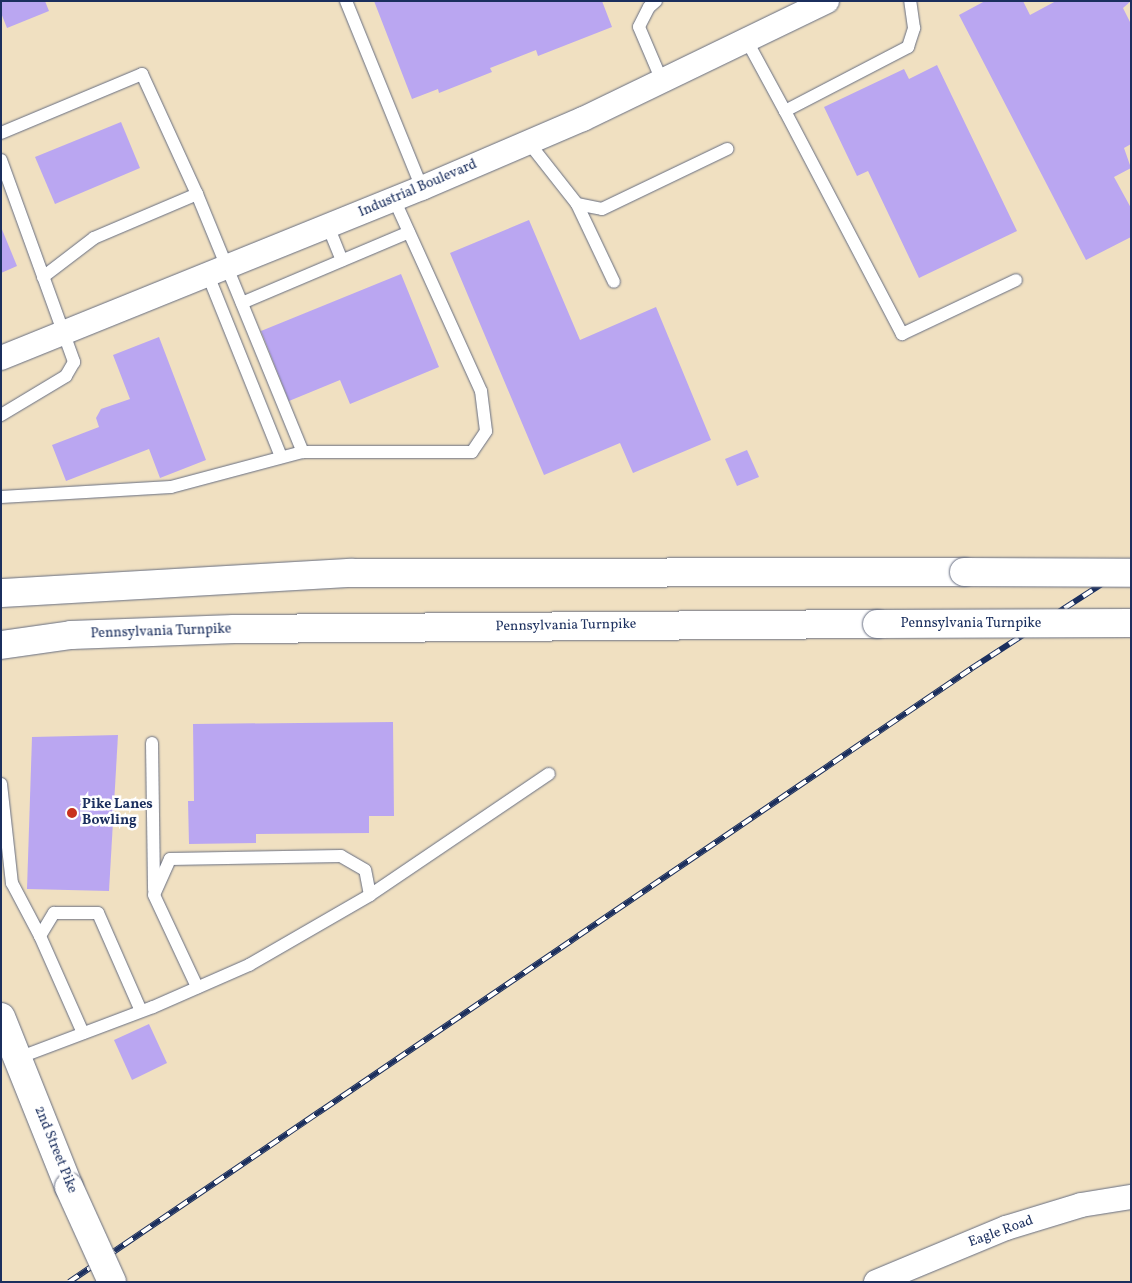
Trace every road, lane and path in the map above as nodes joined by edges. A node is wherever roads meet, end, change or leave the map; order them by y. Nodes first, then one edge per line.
1 (346, 1) edge
2 (656, 1) edge
3 (828, 1) edge
4 (910, 1) edge
5 (747, 41) junction
6 (662, 81) junction
7 (785, 111) junction
8 (1, 134) edge
9 (529, 142) junction
10 (727, 149) dead end
11 (1, 160) edge
12 (422, 188) junction
13 (197, 194) junction
14 (394, 199) junction
15 (577, 204) junction
16 (328, 226) junction
17 (409, 232) junction
18 (342, 260) junction
19 (218, 271) junction
20 (43, 277) junction
21 (1016, 280) dead end
22 (614, 282) dead end
23 (242, 303) junction
24 (63, 334) junction
25 (1, 358) edge
26 (1, 416) edge
27 (303, 452) junction
28 (282, 457) junction
29 (1, 497) edge
30 (1131, 573) edge
31 (1, 593) edge
32 (1131, 623) edge
33 (1, 645) edge
34 (152, 743) dead end
35 (549, 774) dead end
36 (1, 784) edge
37 (154, 895) junction
38 (370, 895) junction
39 (40, 936) junction
40 (197, 987) junction
41 (140, 1011) junction
42 (1, 1017) edge
43 (83, 1033) junction
44 (18, 1058) junction
45 (1131, 1197) edge
46 (112, 1282) edge
47 (876, 1282) edge

1 - 12 lane
2 - 6 lane
3 - 5 street, Industrial Boulevard
4 - 7 lane
5 - 6 street, Industrial Boulevard
5 - 7 lane
6 - 9 street, Industrial Boulevard
7 - 21 lane
8 - 13 lane
9 - 12 street, Industrial Boulevard
9 - 15 lane
10 - 15 lane
11 - 20 lane
12 - 14 street, Industrial Boulevard
13 - 19 lane
13 - 20 lane
14 - 16 street, Industrial Boulevard
14 - 17 lane
15 - 22 lane
16 - 18 lane
16 - 19 street, Industrial Boulevard
17 - 18 lane
17 - 27 lane
18 - 23 lane
19 - 23 lane
19 - 24 street, Industrial Boulevard
19 - 28 lane
20 - 24 lane
23 - 27 lane
24 - 25 street, Industrial Boulevard
24 - 26 lane
27 - 28 lane
28 - 29 lane
30 - 31 main road, bridge
32 - 33 main road, Pennsylvania Turnpike, bridge
34 - 37 lane
35 - 38 lane
36 - 39 lane
37 - 38 lane
37 - 40 lane
38 - 40 lane
39 - 41 lane
39 - 43 lane
40 - 41 lane
41 - 43 lane
42 - 44 main road, 2nd Street Pike
43 - 44 lane
44 - 46 main road, 2nd Street Pike, bridge
45 - 47 street, Eagle Road

